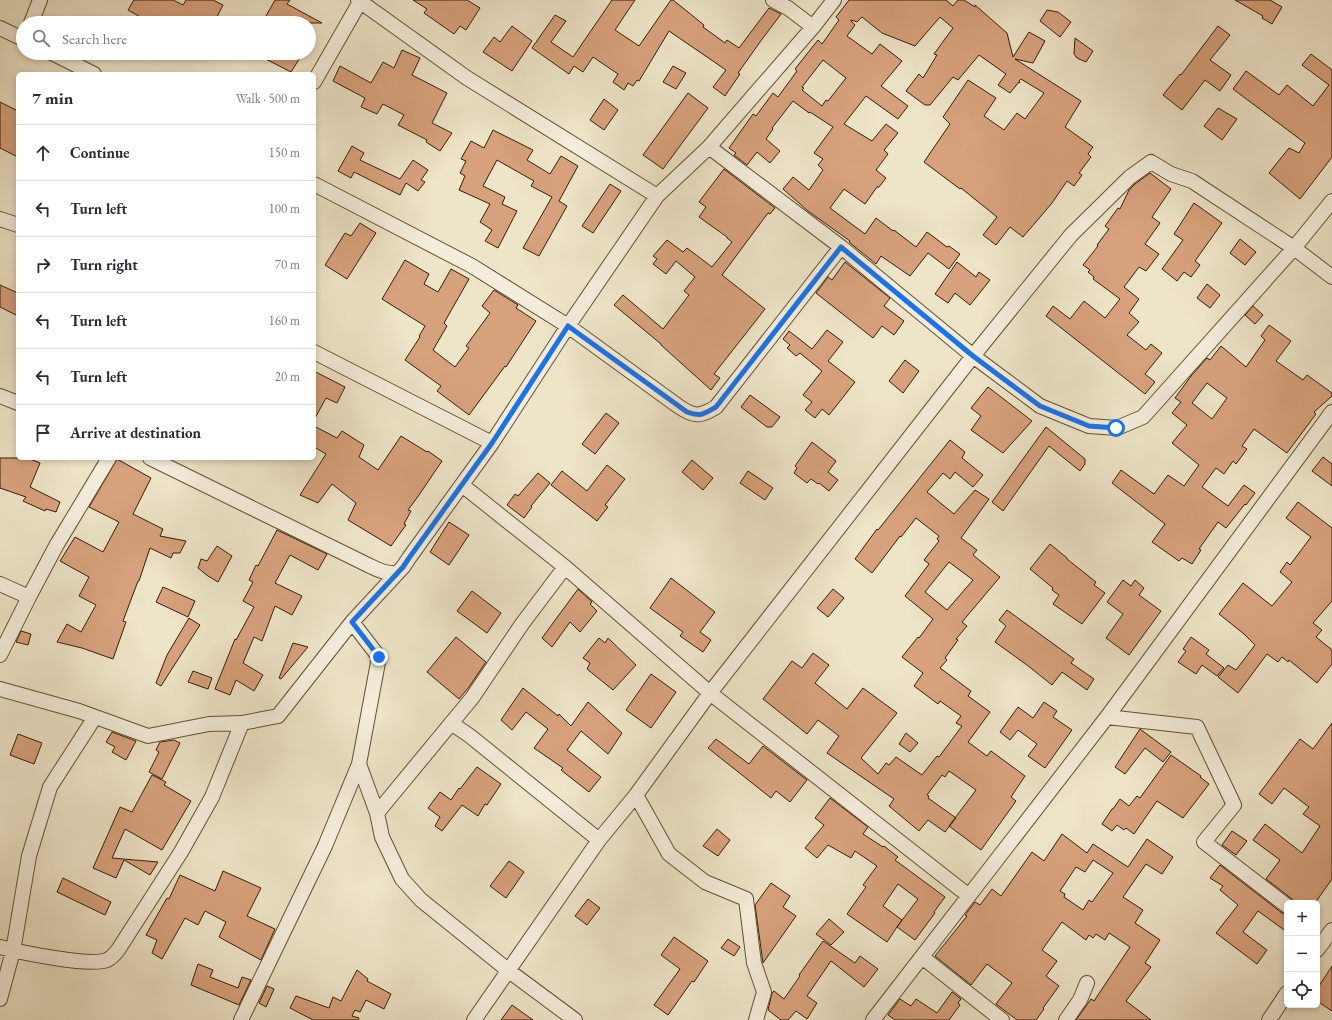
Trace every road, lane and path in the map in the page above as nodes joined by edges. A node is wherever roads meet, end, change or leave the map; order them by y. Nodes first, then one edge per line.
1 (40, 0) edge
2 (773, 0) edge
3 (834, 0) edge
4 (359, 1) edge
5 (34, 16) edge
6 (813, 27) junction
7 (0, 28) edge
8 (16, 36) edge
9 (66, 60) edge
10 (90, 72) edge
11 (316, 78) edge
12 (709, 147) junction
13 (316, 185) edge
14 (657, 196) junction
15 (1332, 201) edge
16 (0, 219) edge
17 (16, 224) edge
18 (841, 247) junction
19 (1294, 248) junction
20 (1332, 277) edge
21 (568, 326) junction
22 (316, 353) edge
23 (973, 356) junction
24 (0, 396) edge
25 (16, 402) edge
26 (1332, 412) edge
27 (492, 443) junction
28 (108, 460) edge
29 (154, 460) edge
30 (462, 485) junction
31 (565, 567) junction
32 (397, 573) junction
33 (0, 584) edge
34 (29, 597) junction
35 (352, 622) junction
36 (0, 655) edge
37 (0, 689) edge
38 (710, 693) junction
39 (94, 717) junction
40 (1107, 717) junction
41 (452, 723) junction
42 (242, 724) junction
43 (359, 764) junction
44 (636, 795) junction
45 (377, 813) junction
46 (599, 840) junction
47 (969, 896) junction
48 (1284, 904) edge
49 (1325, 932) edge
50 (1320, 943) edge
51 (6, 949) edge
52 (922, 958) junction
53 (509, 971) junction
54 (1087, 983) dead end
55 (1284, 998) edge
56 (0, 999) edge
57 (241, 1020) edge
58 (474, 1020) edge
59 (575, 1020) edge
60 (756, 1020) edge
61 (873, 1020) edge
62 (1002, 1020) edge
63 (1066, 1020) edge
64 (1269, 1020) edge

1 - 5 street
2 - 6 street
3 - 6 street
4 - 11 street
4 - 14 street
6 - 12 street
7 - 8 street
9 - 10 street
12 - 14 street
12 - 18 street
13 - 21 street
14 - 21 street
15 - 19 street
16 - 17 street
18 - 21 street
18 - 23 street
19 - 20 street
19 - 23 street
19 - 23 street
21 - 27 street
22 - 27 street
23 - 38 street
24 - 25 street
26 - 40 street
27 - 30 street
28 - 34 street
29 - 32 street
30 - 31 street
30 - 32 street
31 - 38 street
31 - 41 street
32 - 35 street
33 - 34 street
34 - 36 street
35 - 42 street
35 - 43 street
37 - 39 street
38 - 44 street
38 - 47 street
39 - 42 street
39 - 51 street
40 - 47 street
40 - 48 street
41 - 45 street
41 - 46 street
42 - 51 street
43 - 45 street
43 - 57 street
44 - 46 street
44 - 60 street
45 - 53 street
46 - 53 street
47 - 52 street
49 - 50 street
51 - 56 street
52 - 61 street
52 - 62 street
53 - 58 street
53 - 59 street
54 - 63 street
55 - 64 street

